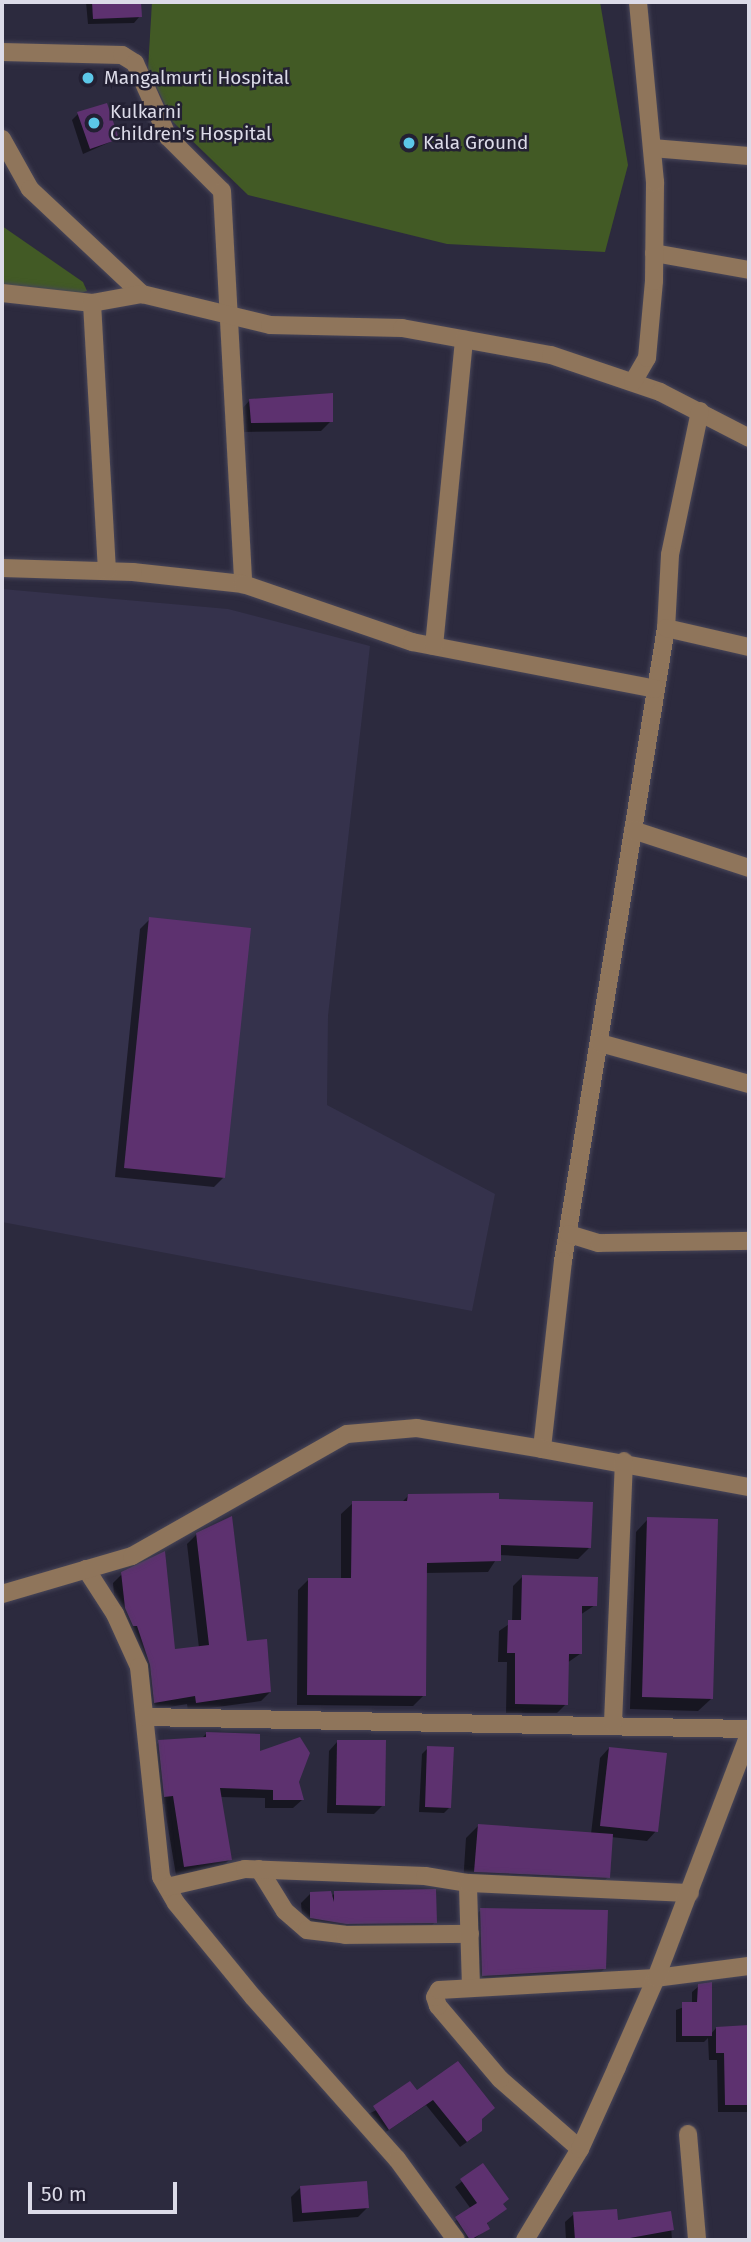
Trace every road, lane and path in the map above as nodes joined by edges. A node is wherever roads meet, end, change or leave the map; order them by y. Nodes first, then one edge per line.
1 (638, 2) edge
2 (2, 52) edge
3 (2, 139) edge
4 (652, 148) junction
5 (749, 156) edge
6 (654, 253) junction
7 (749, 270) edge
8 (2, 293) edge
9 (142, 294) junction
10 (92, 303) junction
11 (231, 316) junction
12 (464, 339) junction
13 (633, 382) junction
14 (700, 411) junction
15 (749, 438) edge
16 (2, 568) edge
17 (107, 571) junction
18 (243, 584) junction
19 (666, 628) junction
20 (434, 646) junction
21 (749, 647) edge
22 (656, 689) junction
23 (634, 830) junction
24 (749, 868) edge
25 (600, 1043) junction
26 (749, 1084) edge
27 (569, 1234) junction
28 (749, 1241) edge
29 (542, 1449) junction
30 (624, 1461) junction
31 (749, 1487) edge
32 (86, 1569) junction
33 (2, 1594) edge
34 (145, 1717) junction
35 (613, 1723) junction
36 (749, 1732) edge
37 (259, 1869) junction
38 (468, 1884) junction
39 (167, 1887) junction
40 (690, 1893) junction
41 (470, 1934) junction
42 (749, 1966) edge
43 (656, 1978) junction
44 (471, 1987) junction
45 (688, 2134) dead end
46 (580, 2149) junction
47 (456, 2240) edge
48 (526, 2240) edge
49 (697, 2240) edge

1 - 4 street
2 - 11 street
3 - 9 street
4 - 5 street
4 - 6 street
6 - 7 street
6 - 13 street
8 - 10 street
9 - 10 street
9 - 11 street
10 - 17 street
11 - 12 street
11 - 18 street
12 - 13 street
12 - 20 street
13 - 14 street
14 - 15 street
14 - 19 street
16 - 17 street
17 - 18 street
18 - 20 street
19 - 21 street
19 - 22 street
20 - 22 street
22 - 23 street
23 - 24 street
23 - 25 street
25 - 26 street
25 - 27 street
27 - 28 street
27 - 29 street
29 - 30 street
29 - 32 street
30 - 31 street
30 - 35 street
32 - 33 street
32 - 34 street
34 - 35 street
34 - 39 street
35 - 36 street
36 - 40 street
37 - 38 street
37 - 39 street
37 - 41 street
38 - 40 street
38 - 41 street
39 - 47 street
40 - 43 street
41 - 44 street
42 - 43 street
43 - 44 street
43 - 46 street
44 - 46 street
45 - 49 street
46 - 48 street

